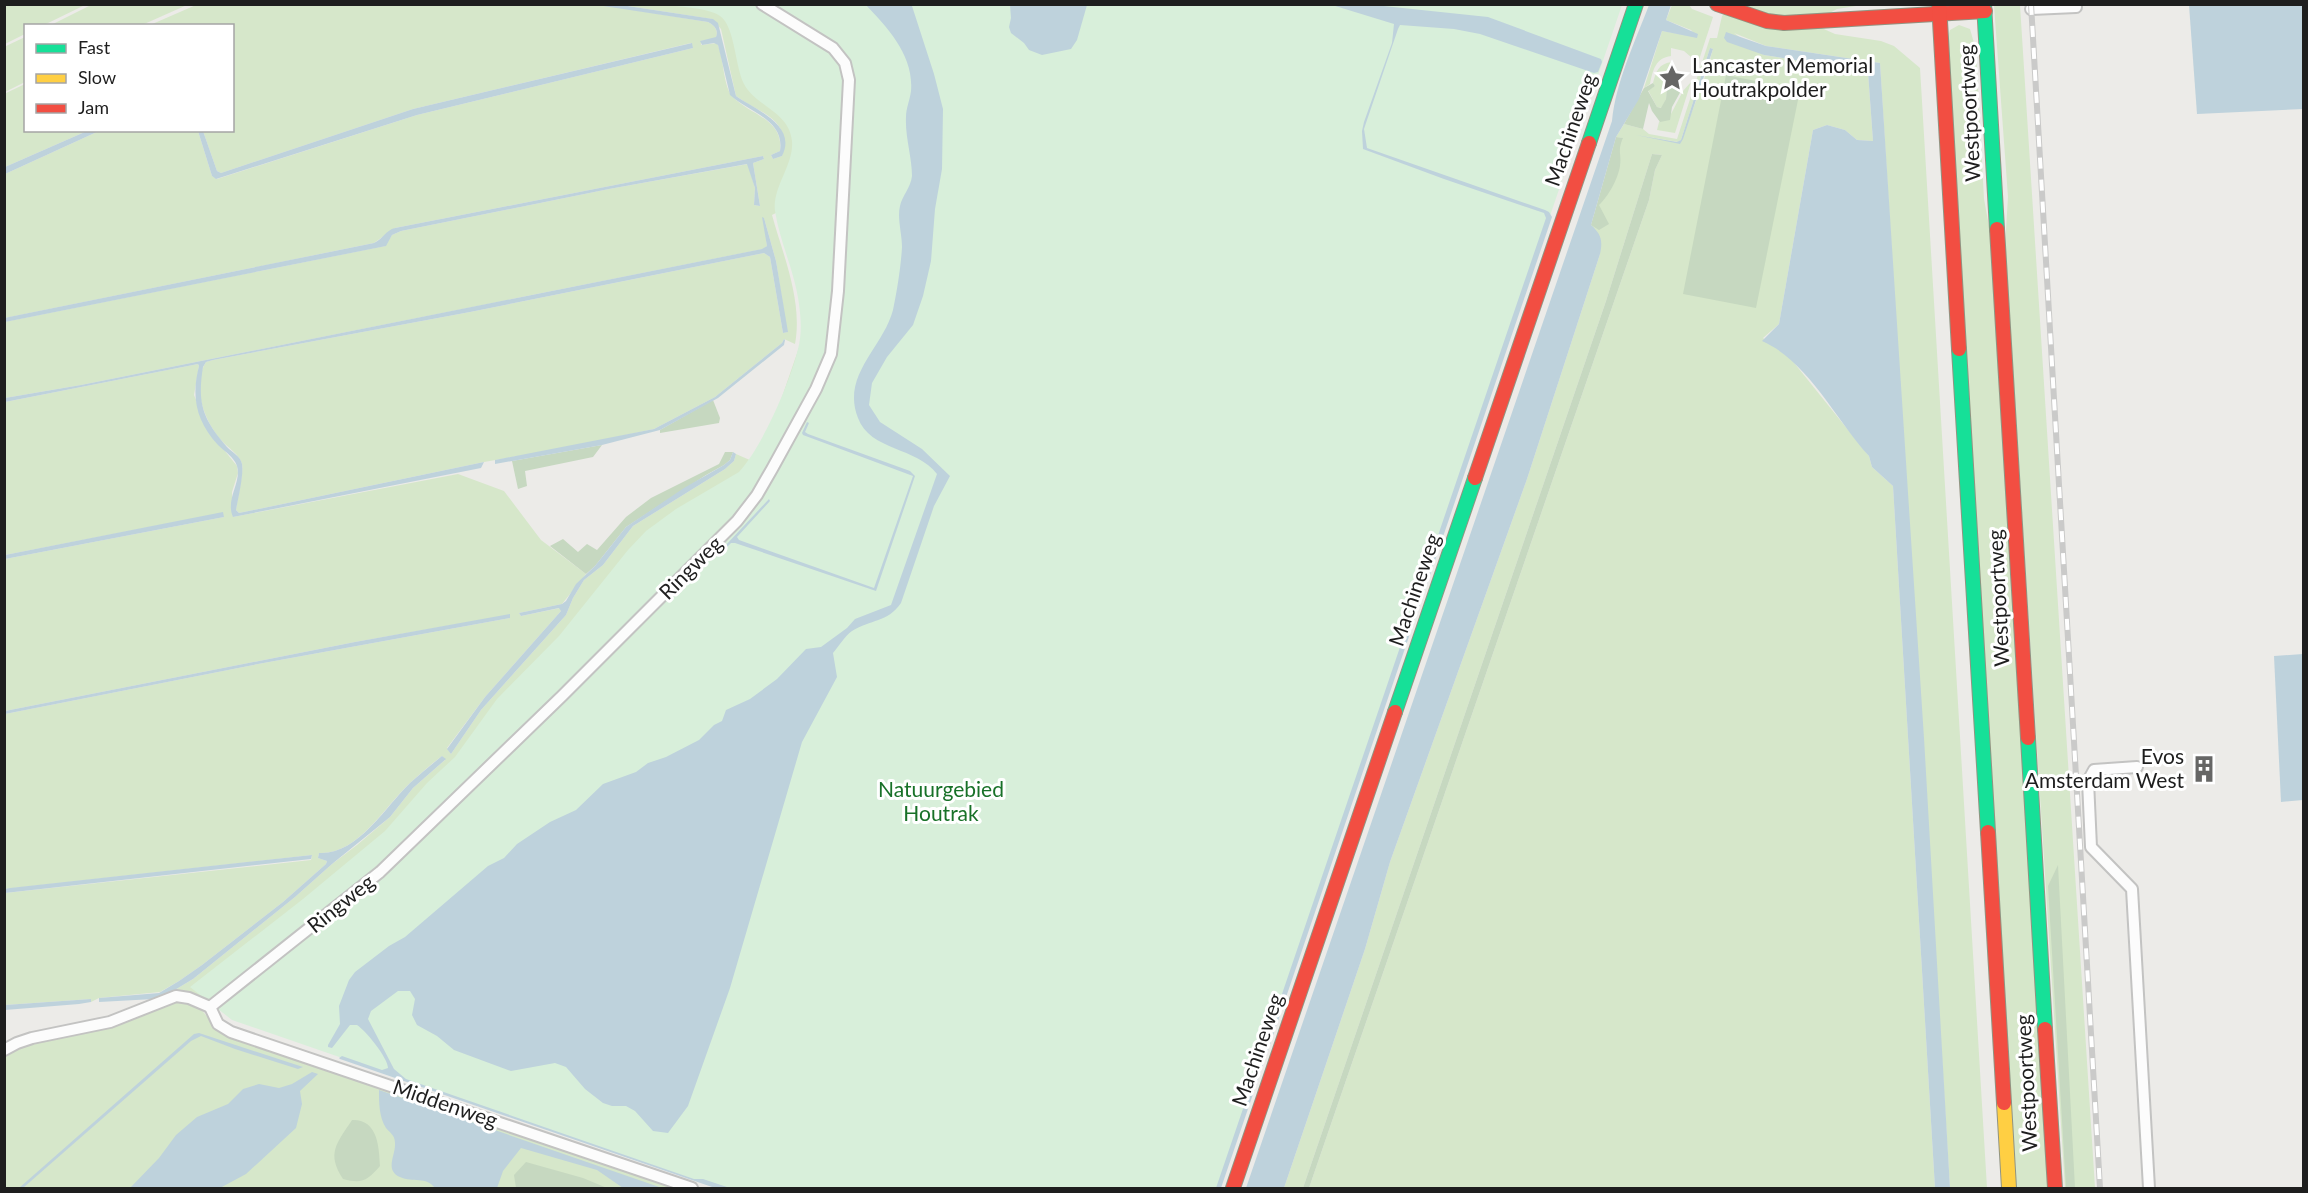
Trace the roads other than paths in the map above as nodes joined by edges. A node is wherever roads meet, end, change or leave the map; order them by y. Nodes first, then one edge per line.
1 (762, 4) edge
2 (1636, 4) edge
3 (1717, 4) edge
4 (2076, 7) dead end
5 (1984, 8) edge
6 (1939, 9) edge
7 (2031, 9) dead end
8 (2137, 767) dead end
9 (210, 1008) junction
10 (4, 1050) edge
11 (692, 1188) edge
12 (1233, 1188) edge
13 (2009, 1188) edge
14 (2055, 1188) edge
15 (2149, 1188) edge

1 - 9 street, Ringweg
2 - 12 main road, Machineweg
3 - 6 main road
4 - 7 street
5 - 6 main road
5 - 14 main road, Westpoortweg
6 - 13 main road, Westpoortweg
8 - 15 street
9 - 10 street
9 - 11 street, Middenweg

